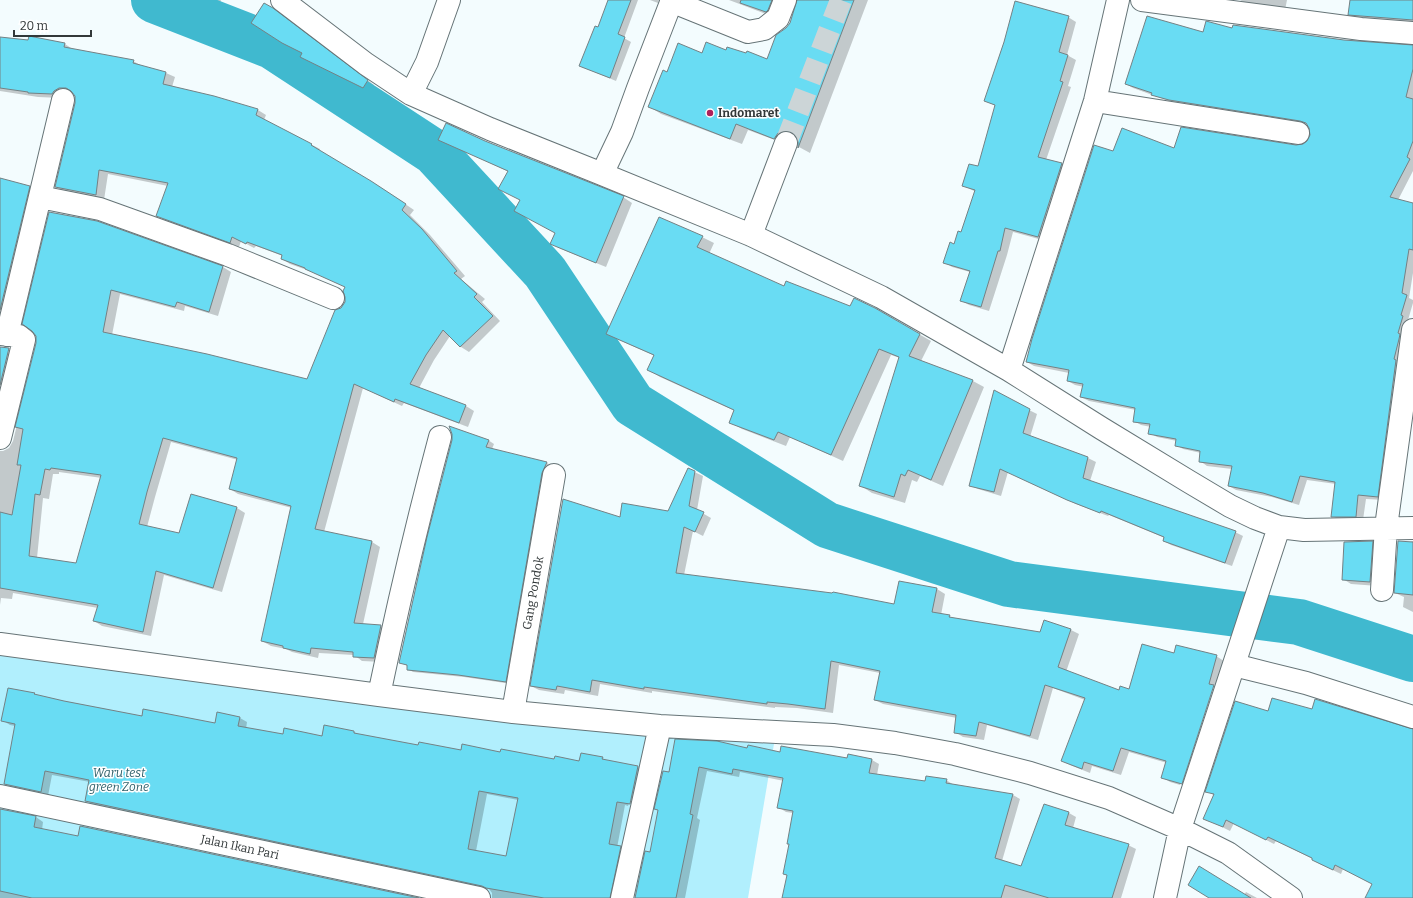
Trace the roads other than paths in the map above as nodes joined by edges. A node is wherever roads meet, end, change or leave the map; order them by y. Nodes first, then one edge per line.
1 (282, 0) edge
2 (449, 0) edge
3 (671, 0) edge
4 (785, 0) edge
5 (1118, 0) edge
6 (1142, 0) edge
7 (1413, 33) edge
8 (414, 88) junction
9 (63, 100) dead end
10 (1095, 101) junction
11 (1298, 133) dead end
12 (786, 143) tunnel mouth
13 (605, 169) junction
14 (40, 197) junction
15 (751, 235) junction
16 (333, 298) dead end
17 (1413, 330) edge
18 (4, 334) edge
19 (1009, 370) junction
20 (440, 437) dead end
21 (0, 438) edge
22 (554, 475) dead end
23 (1279, 526) junction
24 (1386, 527) junction
25 (1413, 528) edge
26 (1382, 590) dead end
27 (0, 644) edge
28 (0, 647) edge
29 (1237, 655) junction
30 (379, 695) junction
31 (513, 712) junction
32 (1413, 717) edge
33 (660, 726) junction
34 (0, 796) edge
35 (1180, 829) junction
36 (479, 898) edge
37 (622, 898) edge
38 (1165, 898) edge
39 (1291, 898) edge

1 - 8 street
2 - 8 street
3 - 4 street
3 - 13 street
5 - 10 street
6 - 7 street
8 - 13 street
9 - 14 street
10 - 11 street
10 - 19 street
12 - 15 street
13 - 15 street
14 - 16 street
14 - 18 street
15 - 19 street
17 - 24 street
18 - 21 street
19 - 23 street
20 - 30 street
22 - 31 street, Gang Pondok
23 - 24 street
23 - 29 street
24 - 25 street
24 - 26 street
27 - 28 street
27 - 30 street
29 - 32 street
29 - 35 street
30 - 31 street
31 - 33 street
33 - 35 street
33 - 37 street
34 - 36 street, Jalan Ikan Pari
35 - 38 street
35 - 39 street

